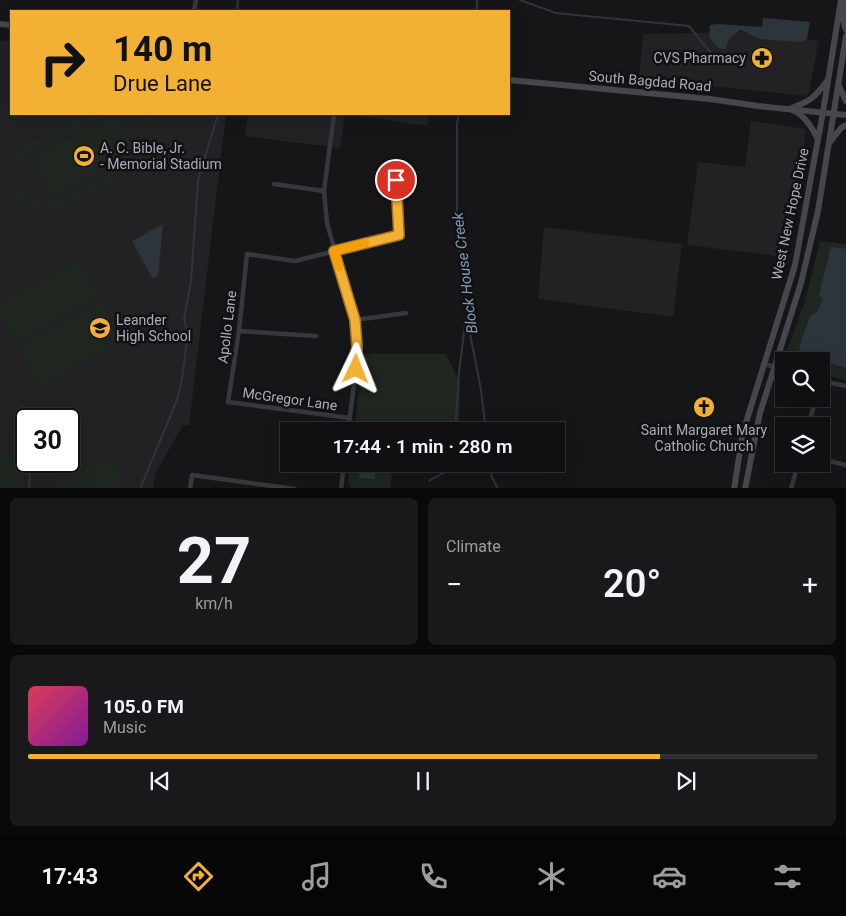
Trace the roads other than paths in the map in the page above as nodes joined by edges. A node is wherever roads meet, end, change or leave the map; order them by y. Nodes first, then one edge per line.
1 (841, 0) edge
2 (846, 0) edge
3 (846, 30) edge
4 (846, 36) edge
5 (828, 78) junction
6 (510, 80) edge
7 (838, 85) junction
8 (846, 101) edge
9 (789, 109) junction
10 (823, 112) junction
11 (834, 114) junction
12 (334, 115) edge
13 (846, 115) edge
14 (846, 125) edge
15 (818, 139) junction
16 (829, 143) junction
17 (395, 162) dead end
18 (274, 184) dead end
19 (324, 191) junction
20 (334, 251) junction
21 (406, 313) dead end
22 (355, 320) junction
23 (239, 331) junction
24 (316, 336) dead end
25 (780, 352) edge
26 (764, 364) junction
27 (775, 368) joint
28 (830, 383) edge
29 (846, 386) edge
30 (228, 402) joint
31 (350, 418) junction
32 (349, 422) edge
33 (830, 461) edge
34 (846, 465) edge
35 (343, 472) edge
36 (796, 472) edge
37 (267, 487) edge
38 (190, 488) edge
39 (295, 488) edge
40 (341, 488) edge
41 (734, 488) edge
42 (745, 488) edge
43 (791, 488) edge

1 - 5 main road, West New Hope Drive
2 - 3 main road
4 - 7 main road, West New Hope Drive
5 - 9 main road
5 - 10 main road, West New Hope Drive
6 - 9 main road, South Bagdad Road
7 - 8 main road
7 - 11 main road, West New Hope Drive
9 - 10 main road, South Bagdad Road
9 - 15 main road
10 - 11 main road, South Bagdad Road
10 - 15 main road, West New Hope Drive
11 - 13 main road, South Bagdad Road
11 - 16 main road, West New Hope Drive
12 - 19 street
14 - 16 main road
15 - 26 main road, West New Hope Drive
16 - 25 main road, West New Hope Drive
17 - 20 street
18 - 19 street
19 - 20 street
20 - 22 street
20 - 23 street, Apollo Lane
21 - 22 street
22 - 31 street
23 - 24 street
23 - 30 street, Apollo Lane
26 - 27 street
26 - 41 main road, West New Hope Drive
27 - 42 main road, West New Hope Drive
28 - 29 street
30 - 31 street, McGregor Lane
31 - 32 street
33 - 34 street
35 - 40 street
36 - 43 street
37 - 38 street
37 - 39 street

